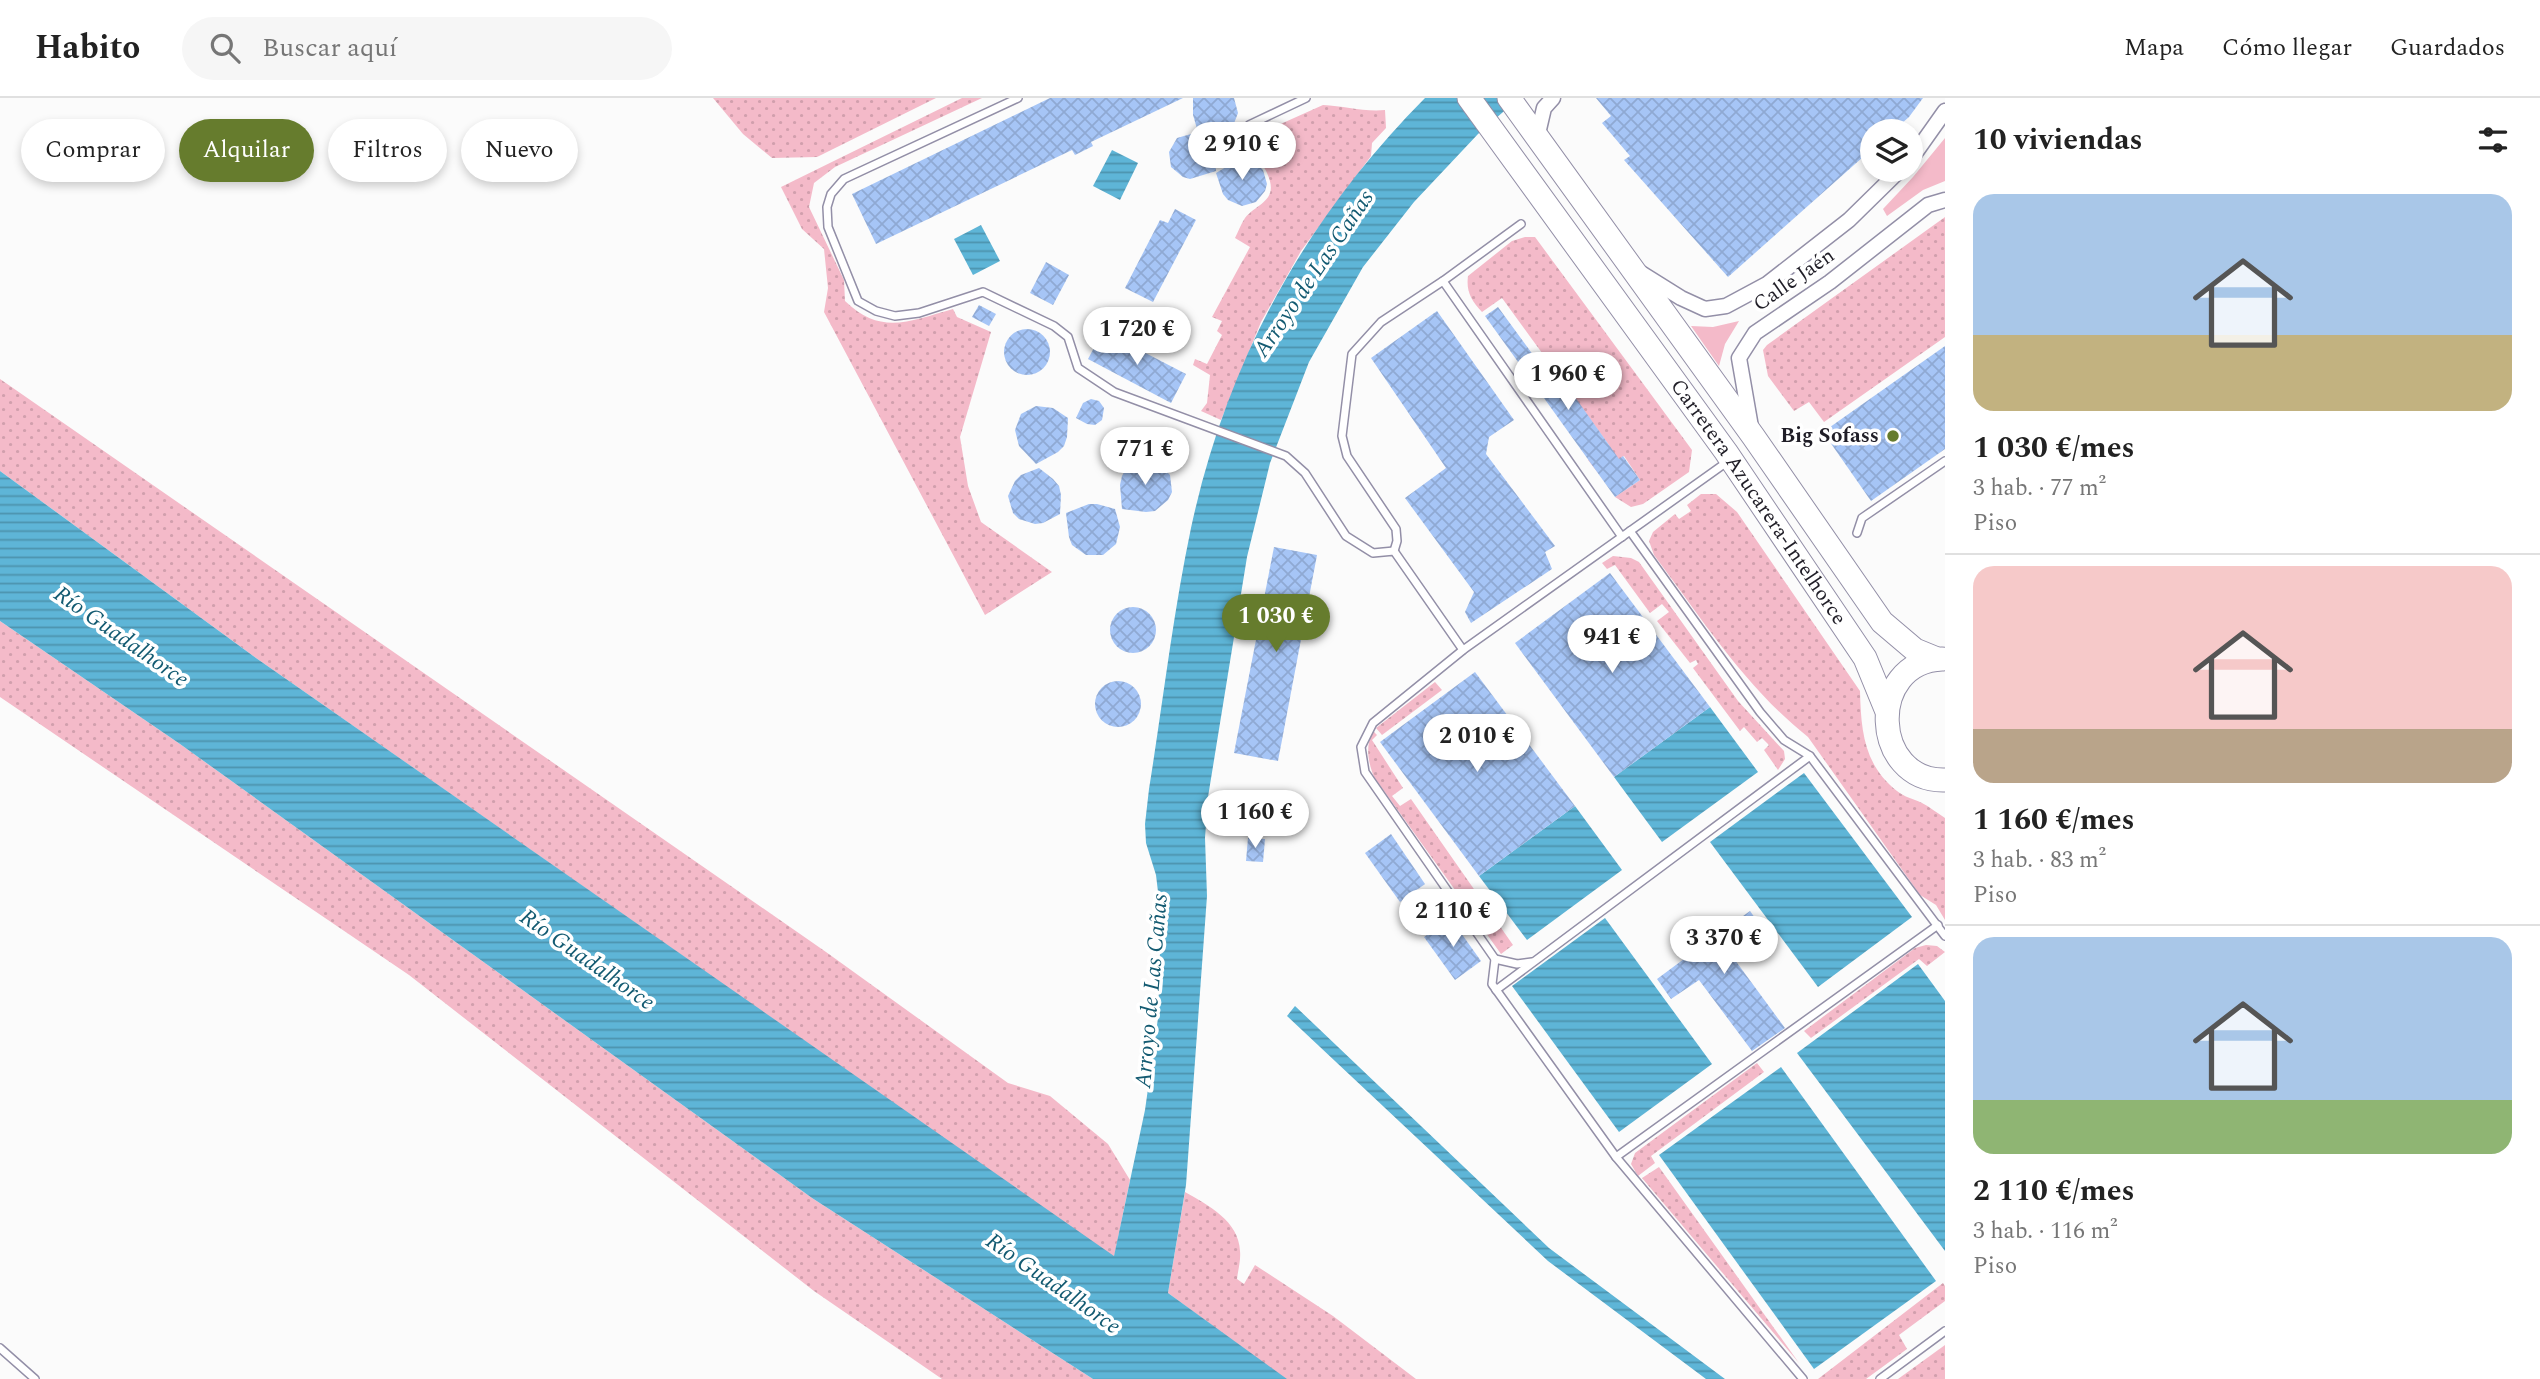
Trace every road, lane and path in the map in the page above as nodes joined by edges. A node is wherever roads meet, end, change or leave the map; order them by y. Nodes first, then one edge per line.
1 (1018, 98) edge
2 (1306, 98) edge
3 (1469, 98) edge
4 (1553, 98) edge
5 (1513, 103) edge
6 (1945, 111) edge
7 (1249, 125) dead end
8 (1537, 140) junction
9 (1923, 142) edge
10 (1888, 182) edge
11 (1945, 200) edge
12 (1521, 224) dead end
13 (1628, 264) junction
14 (1443, 281) junction
15 (1753, 436) junction
16 (1731, 459) junction
17 (1945, 461) edge
18 (1630, 531) junction
19 (1857, 533) dead end
20 (1622, 537) junction
21 (1394, 551) junction
22 (1463, 650) junction
23 (1941, 659) edge
24 (1886, 709) junction
25 (1810, 756) junction
26 (1942, 783) edge
27 (1938, 925) junction
28 (1945, 936) edge
29 (1495, 959) junction
30 (1534, 962) junction
31 (1496, 990) junction
32 (1616, 1157) junction
33 (1945, 1331) edge
34 (0, 1348) edge
35 (35, 1379) edge
36 (1802, 1379) edge
37 (1880, 1379) edge

1 - 21 lane
2 - 7 lane
3 - 16 main road, Carretera Azucarera-Intelhorce
4 - 8 street
5 - 8 main road, Carretera Azucarera-Intelhorce
6 - 9 street
8 - 13 main road, Carretera Azucarera-Intelhorce
10 - 13 street, Calle Jaén
11 - 15 street, Calle Jaén
12 - 14 lane
13 - 15 main road, Carretera Azucarera-Intelhorce
14 - 20 lane
14 - 21 lane
15 - 23 main road, Carretera Azucarera-Intelhorce
16 - 18 lane
16 - 24 main road, Carretera Azucarera-Intelhorce
17 - 19 lane
18 - 20 lane
18 - 25 lane
20 - 22 lane
21 - 22 lane
22 - 29 lane
23 - 24 main road
24 - 26 main road, Carretera Azucarera-Intelhorce
25 - 27 lane
25 - 30 lane
27 - 28 lane
27 - 32 lane
29 - 30 lane
29 - 31 lane
30 - 31 lane
31 - 32 lane
32 - 36 lane
33 - 37 lane
34 - 35 lane

